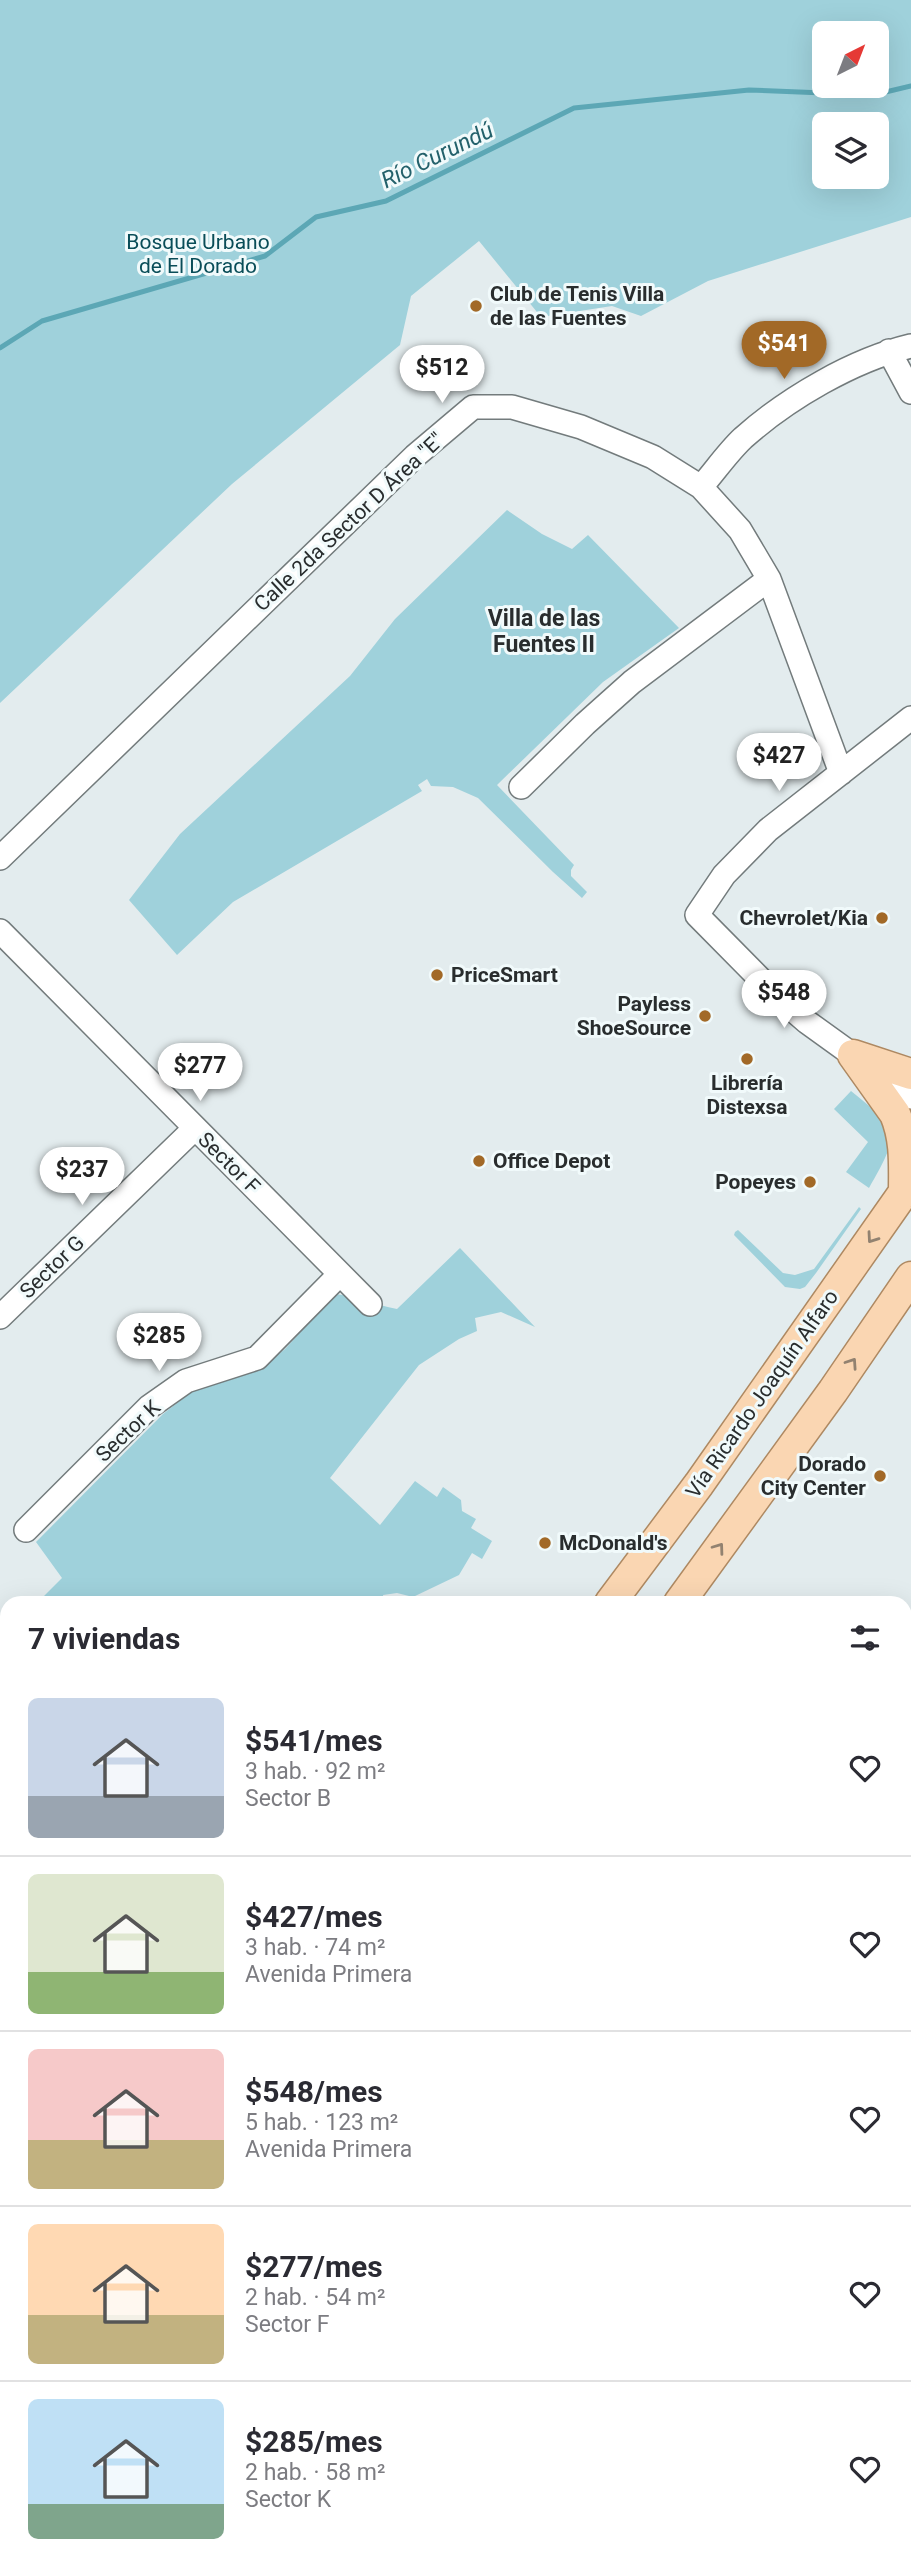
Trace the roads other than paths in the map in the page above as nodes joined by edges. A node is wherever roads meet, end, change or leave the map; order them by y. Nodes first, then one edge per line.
1 (900, 349) edge
2 (911, 392) edge
3 (701, 487) junction
4 (769, 579) junction
5 (911, 718) edge
6 (841, 773) junction
7 (521, 787) dead end
8 (0, 858) edge
9 (0, 931) edge
10 (853, 1055) junction
11 (911, 1074) edge
12 (911, 1097) edge
13 (194, 1129) junction
14 (907, 1187) edge
15 (340, 1274) junction
16 (911, 1277) edge
17 (370, 1304) dead end
18 (0, 1317) edge
19 (26, 1530) dead end
20 (616, 1596) edge
21 (684, 1596) edge

1 - 2 street
1 - 3 street
3 - 4 street, Calle 2da Sector D Área "E"
3 - 8 street, Calle 2da Sector D Área "E"
4 - 6 street, Calle 2da Sector D Área "E"
4 - 7 street
5 - 6 street
6 - 10 street
9 - 13 street, Sector F
10 - 11 main road
10 - 12 street
10 - 14 main road
13 - 15 street, Sector F
13 - 18 street, Sector G
14 -> 20 main road, Vía Ricardo Joaquín Alfaro
15 - 17 street, Sector F
15 - 19 street, Sector K
21 -> 16 main road

